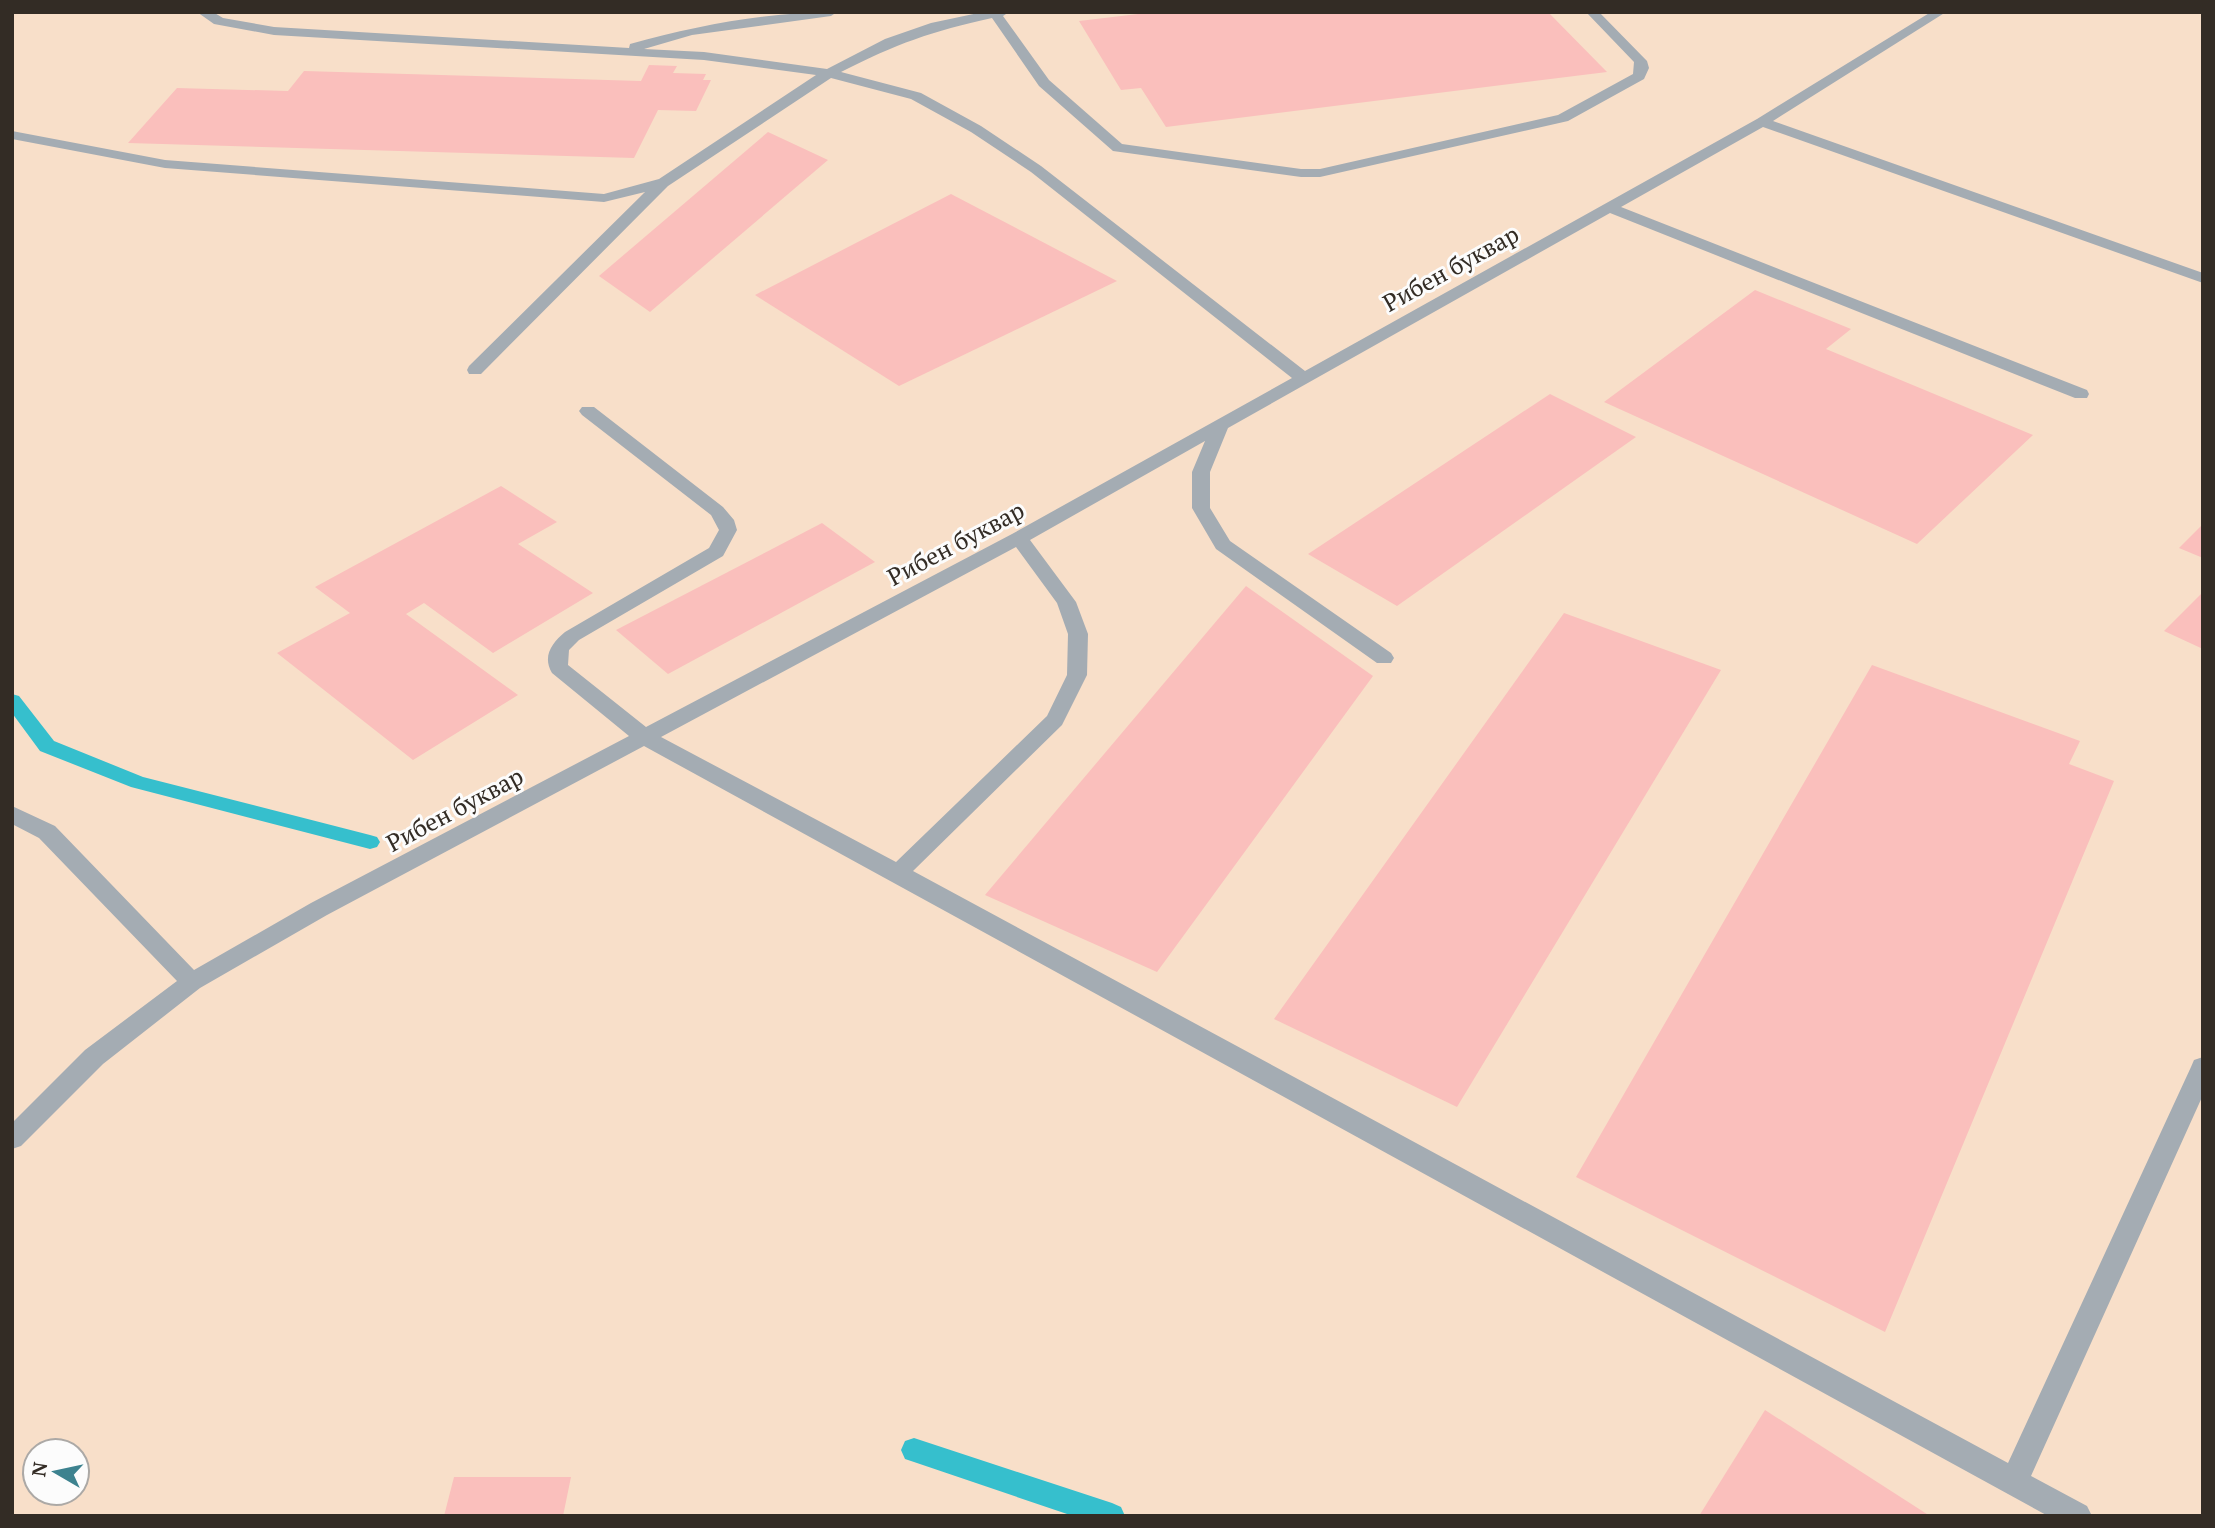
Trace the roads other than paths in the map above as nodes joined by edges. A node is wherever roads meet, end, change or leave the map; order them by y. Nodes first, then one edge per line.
1 (203, 12) edge
2 (831, 12) edge
3 (1003, 12) edge
4 (1592, 12) edge
5 (1940, 12) edge
6 (995, 13) edge
7 (620, 51) junction
8 (829, 73) junction
9 (1762, 122) junction
10 (12, 135) edge
11 (664, 182) junction
12 (1609, 208) junction
13 (2203, 278) edge
14 (475, 370) dead end
15 (1304, 379) junction
16 (2081, 394) dead end
17 (588, 411) dead end
18 (1220, 426) junction
19 (1019, 538) junction
20 (1384, 658) dead end
21 (646, 738) junction
22 (12, 814) edge
23 (898, 873) junction
24 (192, 982) junction
25 (2203, 1067) edge
26 (12, 1139) edge
27 (2014, 1481) junction
28 (2077, 1516) edge

1 - 7 street
2 - 7 street
3 - 6 street
4 - 6 street
5 - 9 street, Рибен буквар
6 - 8 street
7 - 8 street
8 - 11 street
8 - 15 street
9 - 12 street, Рибен буквар
9 - 13 street
10 - 11 street
11 - 14 street
12 - 15 street, Рибен буквар
12 - 16 street
15 - 18 street, Рибен буквар
17 - 21 street
18 - 19 street, Рибен буквар
18 - 20 street
19 - 21 street, Рибен буквар
19 - 23 street
21 - 23 street
21 - 24 street, Рибен буквар
22 - 24 street
23 - 27 street
24 - 26 street, Рибен буквар
25 - 27 street
27 - 28 street

